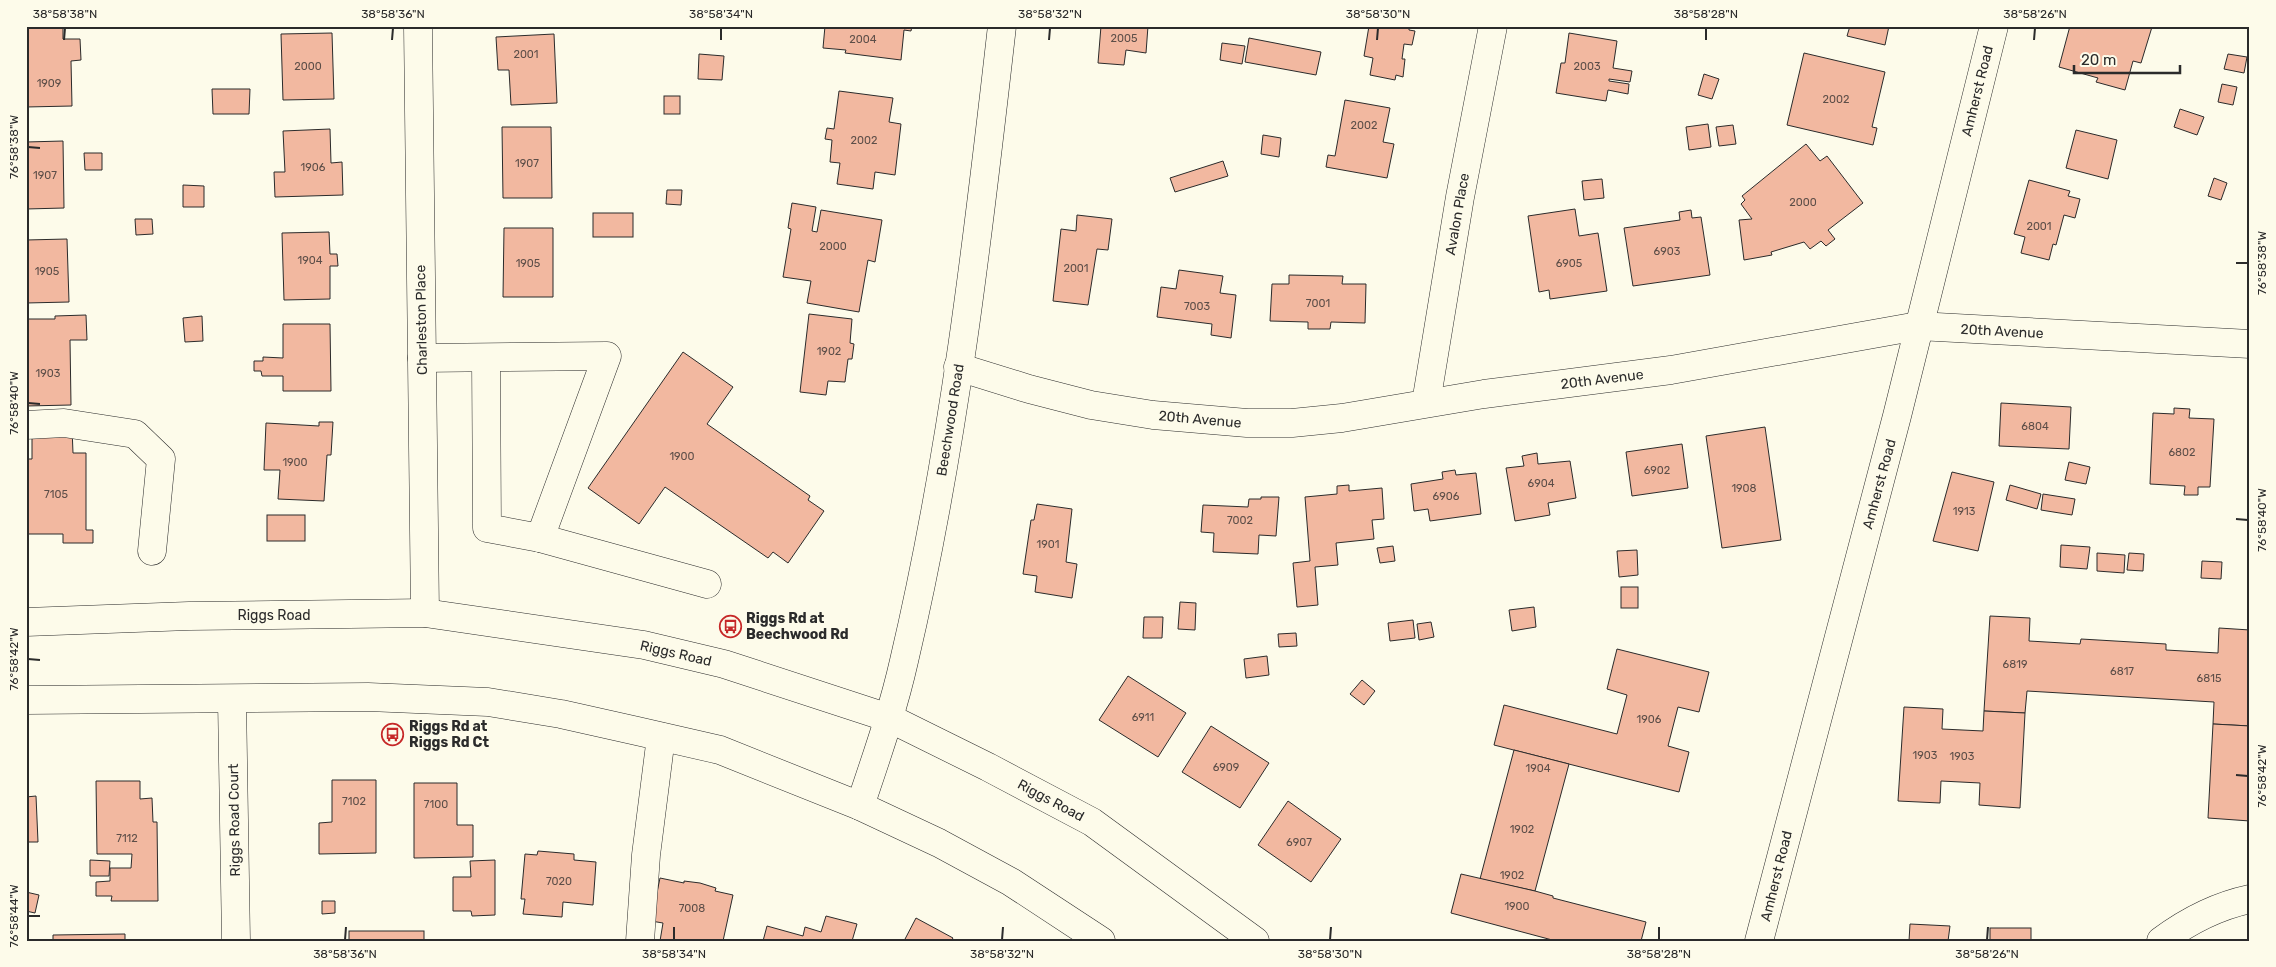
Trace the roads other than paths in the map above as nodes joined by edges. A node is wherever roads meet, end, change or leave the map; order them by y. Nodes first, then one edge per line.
1 (418, 26) edge
2 (1002, 26) edge
3 (1493, 26) edge
4 (1994, 26) edge
5 (1918, 326) junction
6 (2250, 344) edge
7 (422, 358) junction
8 (486, 358) junction
9 (958, 367) junction
10 (1426, 403) junction
11 (26, 425) edge
12 (540, 538) junction
13 (152, 551) dead end
14 (707, 584) dead end
15 (425, 613) junction
16 (26, 622) edge
17 (26, 700) edge
18 (232, 700) junction
19 (889, 718) junction
20 (661, 737) junction
21 (860, 806) junction
22 (2250, 899) edge
23 (236, 941) edge
24 (640, 941) edge
25 (1102, 941) edge
26 (1255, 941) edge
27 (1759, 941) edge
28 (2161, 941) edge

1 - 7 street, Charleston Place
2 - 9 street, Beechwood Road
3 - 10 street, Avalon Place
4 - 5 street, Amherst Road
5 - 6 street, 20th Avenue
5 - 10 street, 20th Avenue
5 - 27 street, Amherst Road
7 - 8 street
7 - 15 street, Charleston Place
8 - 12 street
8 - 12 street
9 - 10 street, 20th Avenue
9 - 19 street, Beechwood Road
11 - 13 street
12 - 14 street
15 - 16 street, Riggs Road
15 - 19 street, Riggs Road
17 - 18 street
18 - 20 street
18 - 23 street, Riggs Road Court
19 - 21 street, Beechwood Road
19 - 26 street, Riggs Road
20 - 21 street
20 - 24 street
21 - 25 street
22 - 28 street

